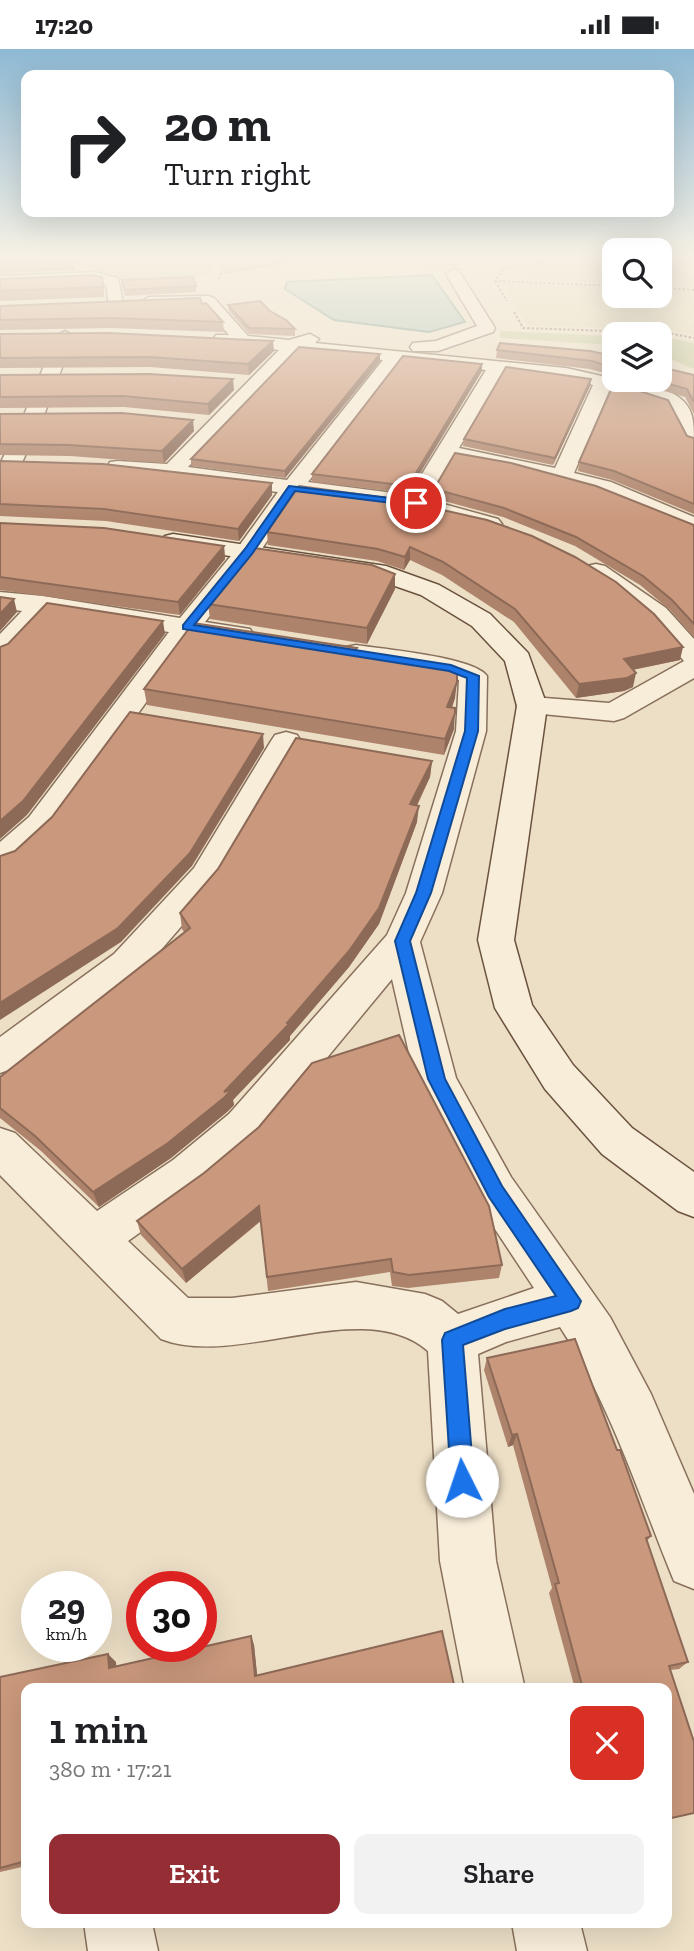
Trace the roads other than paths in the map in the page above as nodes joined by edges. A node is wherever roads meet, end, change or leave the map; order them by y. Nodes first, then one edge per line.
1 (61, 345) edge
2 (294, 345) joint
3 (384, 345) edge
4 (437, 345) edge
5 (397, 355) junction
6 (498, 366) junction
7 (50, 375) junction
8 (75, 375) edge
9 (25, 376) edge
10 (228, 382) edge
11 (602, 382) edge
12 (255, 384) junction
13 (602, 386) edge
14 (640, 392) edge
15 (34, 415) junction
16 (57, 415) edge
17 (11, 416) edge
18 (189, 422) edge
19 (215, 424) junction
20 (694, 439) edge
21 (449, 452) junction
22 (36, 463) edge
23 (5, 464) edge
24 (101, 466) edge
25 (172, 471) junction
26 (562, 476) junction
27 (0, 486) edge
28 (292, 488) junction
29 (416, 503) junction
30 (694, 525) edge
31 (507, 530) edge
32 (145, 536) edge
33 (248, 551) junction
34 (580, 563) edge
35 (0, 600) edge
36 (43, 604) junction
37 (187, 627) junction
38 (266, 639) edge
39 (319, 648) edge
40 (0, 650) edge
41 (694, 656) edge
42 (694, 667) edge
43 (532, 706) junction
44 (285, 740) dead end
45 (0, 860) edge
46 (402, 941) junction
47 (0, 1057) edge
48 (0, 1146) edge
49 (694, 1197) edge
50 (94, 1239) junction
51 (571, 1301) junction
52 (452, 1340) junction
53 (694, 1561) edge
54 (494, 1683) edge
55 (119, 1928) edge
56 (546, 1928) edge
57 (123, 1951) edge
58 (551, 1951) edge

1 - 7 street
2 - 5 street
2 - 12 street
3 - 4 street
5 - 6 street
5 - 28 street
6 - 11 street
6 - 21 street
7 - 8 street
7 - 9 street
7 - 15 street
10 - 12 street
12 - 19 street
13 - 26 street
14 - 20 street
15 - 16 street
15 - 17 street
15 - 23 street
18 - 19 street
19 - 25 street
21 - 26 street
21 - 29 street
22 - 23 street
23 - 27 street
24 - 25 street
25 - 28 street
26 - 30 street
28 - 29 street
28 - 33 street
29 - 31 street
32 - 33 street
33 - 37 street
33 - 43 street
34 - 41 street
35 - 36 street
36 - 37 street
36 - 40 street
37 - 38 street
37 - 45 street
39 - 46 street
42 - 43 street
43 - 49 street
44 - 47 street
46 - 50 street
46 - 51 street
48 - 50 street
50 - 52 street
51 - 52 street
51 - 53 street
52 - 54 street
55 - 57 street
56 - 58 street

